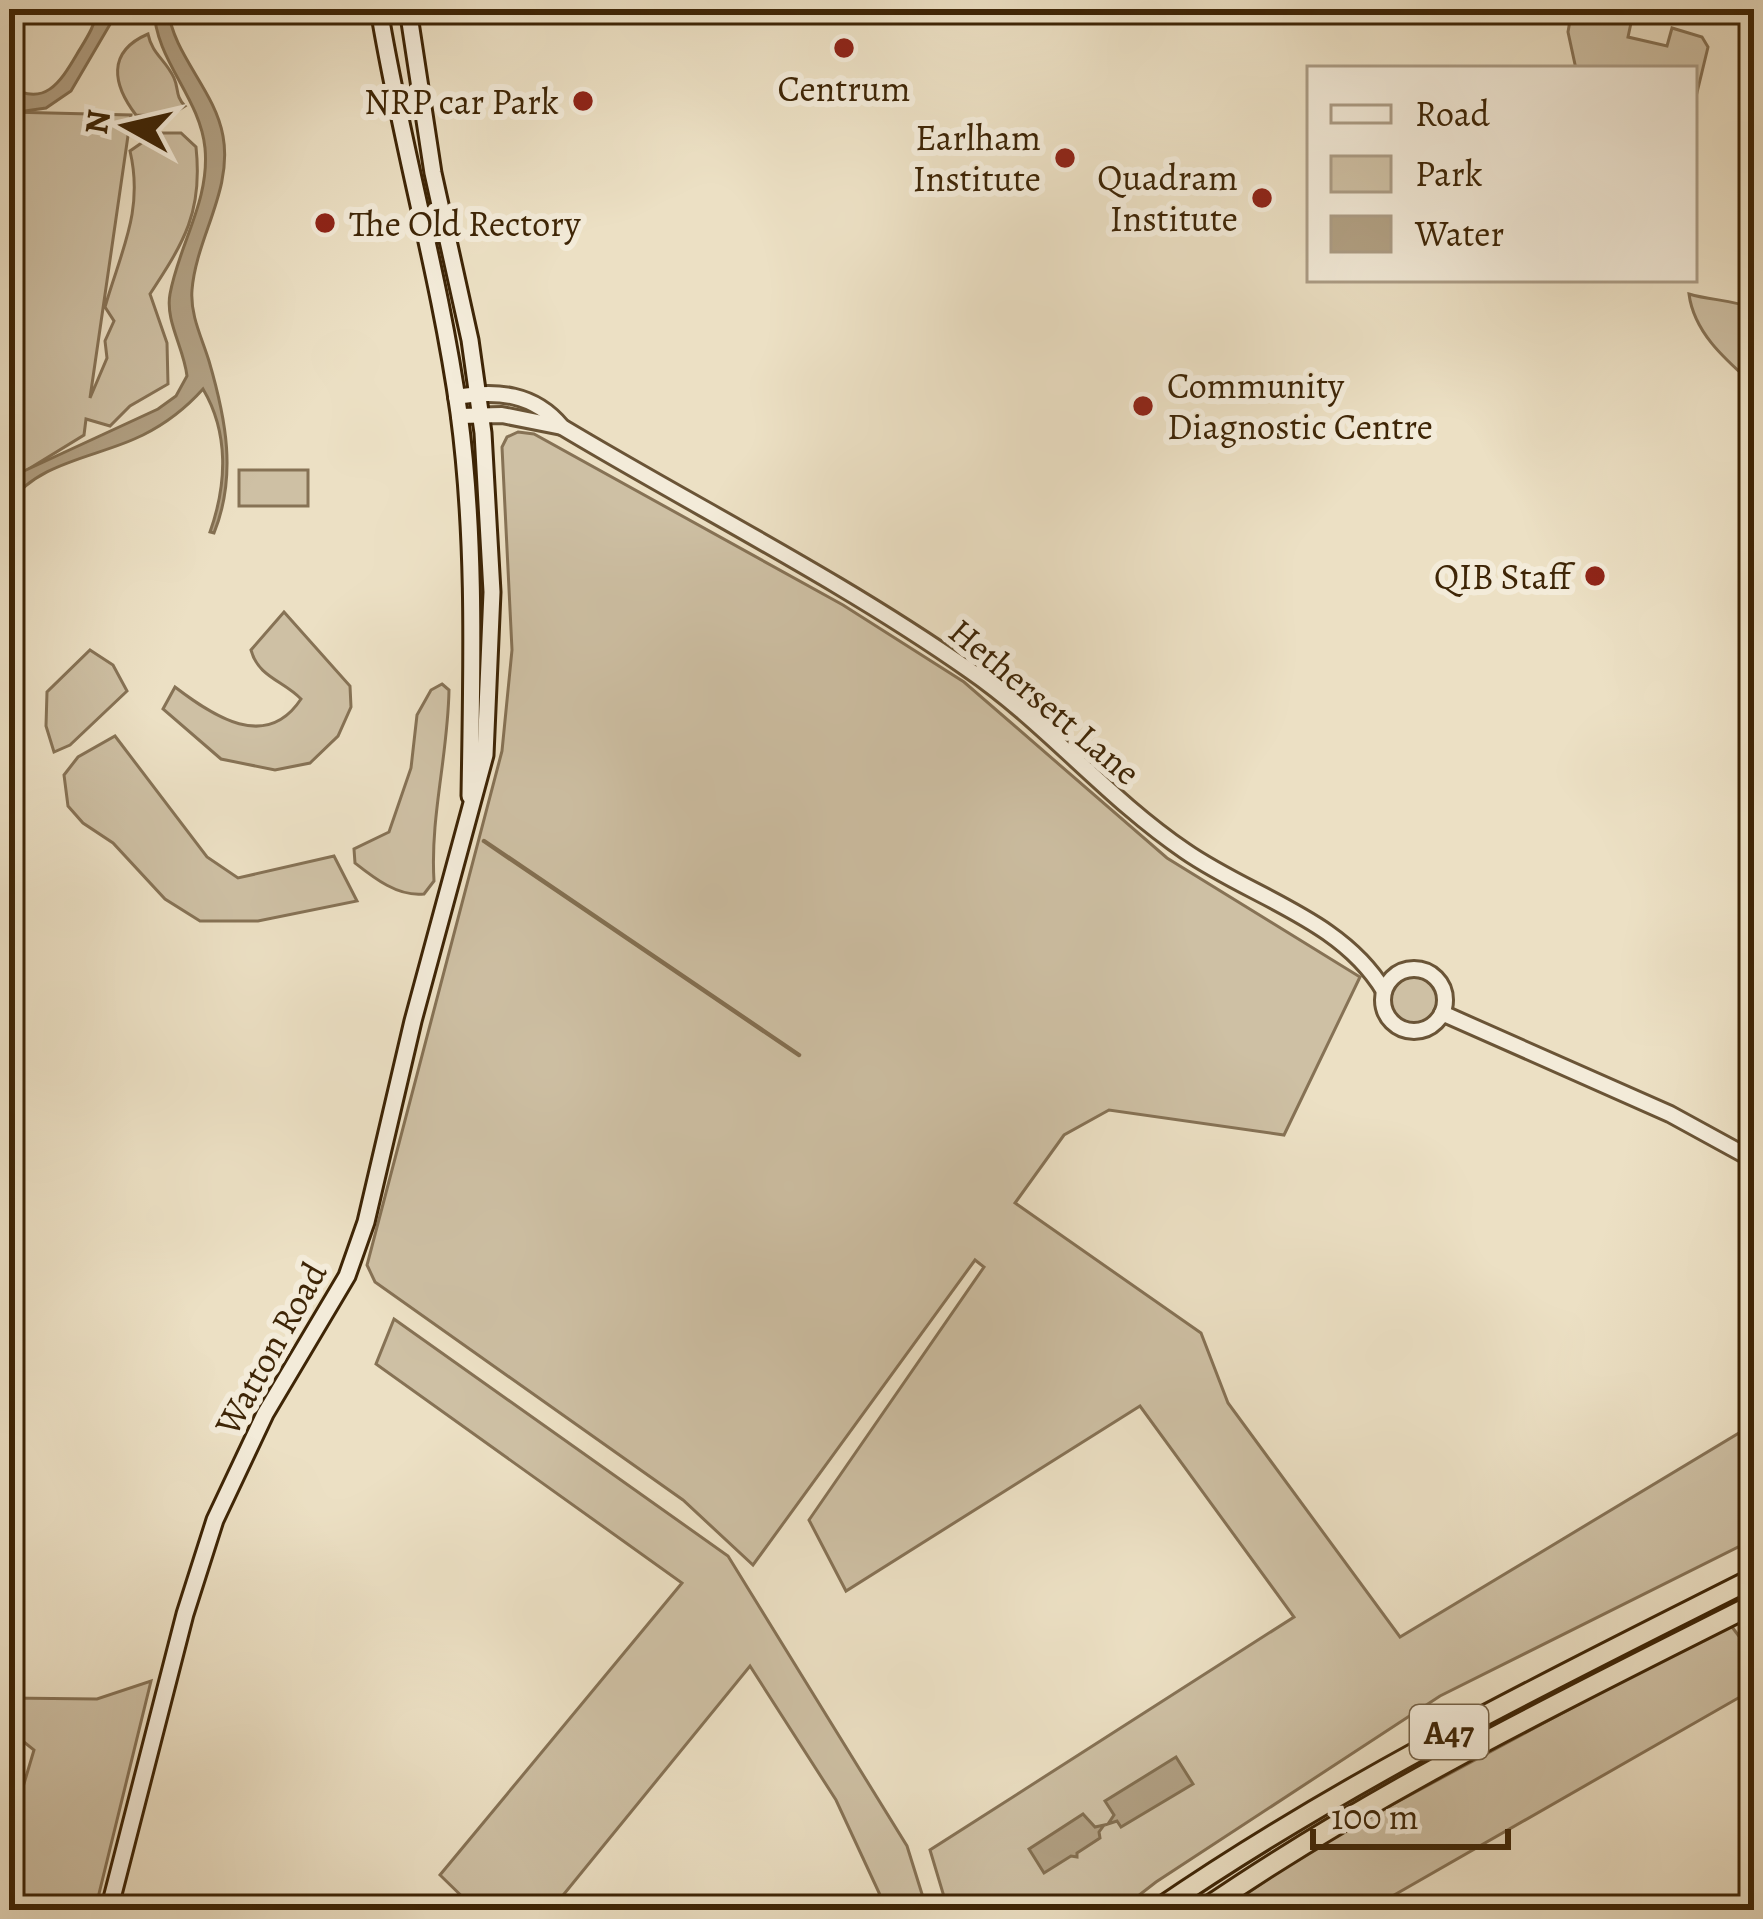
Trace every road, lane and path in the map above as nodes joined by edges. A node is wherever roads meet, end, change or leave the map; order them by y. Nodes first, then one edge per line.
1 (383, 9) edge
2 (408, 9) edge
3 (478, 393) junction
4 (456, 397) junction
5 (481, 414) junction
6 (459, 416) junction
7 (562, 427) junction
8 (470, 811) junction
9 (1360, 957) junction
10 (1398, 973) junction
11 (1384, 991) junction
12 (1442, 1013) junction
13 (1754, 1160) edge
14 (1754, 1578) edge
15 (1754, 1604) edge
16 (109, 1910) edge
17 (1157, 1910) edge
18 (1204, 1910) edge

1 - 4 main road, Watton Road
2 - 3 main road, Watton Road
3 - 4 street
3 - 5 main road, Watton Road
3 - 7 street, Hethersett Lane
4 - 6 main road, Watton Road
5 - 6 street
5 - 7 street, Hethersett Lane
5 - 8 main road, Watton Road
6 - 8 main road, Watton Road
7 - 9 street, Hethersett Lane
8 - 16 main road, Watton Road
9 - 10 street, Hethersett Lane
9 - 11 street, Hethersett Lane
10 - 11 street
10 - 12 street, Hethersett Lane
11 - 12 street, Hethersett Lane
12 - 13 street
14 - 17 highway, A47
15 - 18 highway, A47

